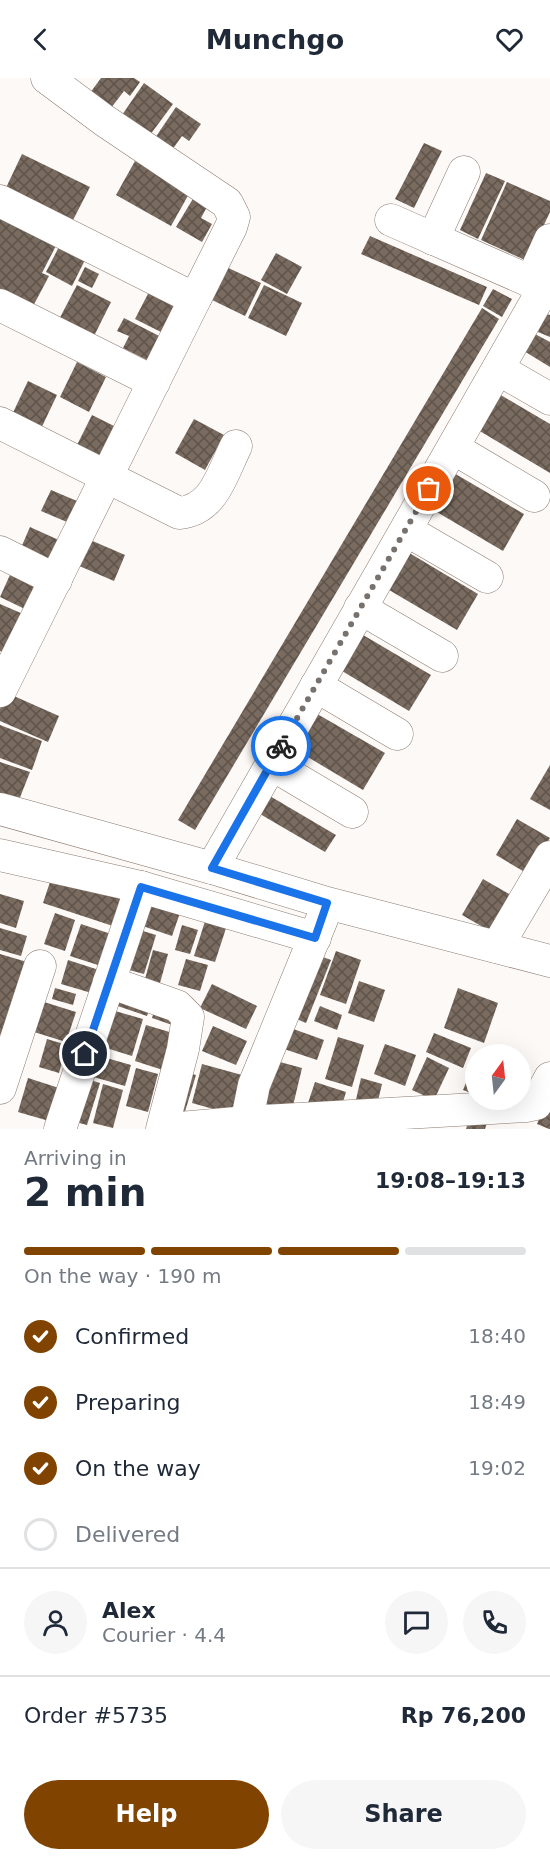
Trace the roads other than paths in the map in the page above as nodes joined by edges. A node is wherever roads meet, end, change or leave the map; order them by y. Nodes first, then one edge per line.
1 (47, 78) edge
2 (464, 172) dead end
3 (0, 201) edge
4 (392, 220) dead end
5 (433, 239) junction
6 (550, 240) edge
7 (542, 287) edge
8 (195, 300) junction
9 (0, 305) edge
10 (498, 369) junction
11 (154, 382) junction
12 (550, 399) edge
13 (0, 423) edge
14 (236, 446) dead end
15 (453, 448) junction
16 (107, 476) junction
17 (534, 496) dead end
18 (406, 530) junction
19 (0, 552) edge
20 (487, 578) dead end
21 (56, 580) junction
22 (360, 608) junction
23 (442, 656) dead end
24 (4, 674) edge
25 (316, 686) junction
26 (397, 734) dead end
27 (271, 764) junction
28 (0, 808) edge
29 (352, 812) dead end
30 (0, 855) edge
31 (550, 857) edge
32 (212, 868) junction
33 (141, 887) junction
34 (321, 922) junction
35 (497, 947) junction
36 (550, 961) edge
37 (40, 966) dead end
38 (109, 982) junction
39 (0, 1088) edge
40 (538, 1104) edge
41 (405, 1121) edge
42 (246, 1125) edge
43 (60, 1129) edge
44 (162, 1129) edge
45 (169, 1129) edge

1 - 8 street
2 - 5 street
3 - 8 street
4 - 5 street
5 - 7 street
6 - 7 street
7 - 10 street
8 - 11 street
9 - 11 street
10 - 12 street
10 - 15 street
11 - 16 street
13 - 16 street
14 - 16 street
15 - 17 street
15 - 18 street
16 - 21 street
18 - 20 street
18 - 22 street
19 - 21 street
21 - 24 street
22 - 23 street
22 - 25 street
25 - 26 street
25 - 27 street
27 - 29 street
27 - 32 street
28 - 32 street
30 - 33 street
31 - 35 street
32 - 34 street
33 - 34 street
33 - 38 street
34 - 35 street
34 - 42 street
35 - 36 street
37 - 39 street
38 - 43 street
38 - 44 street
40 - 41 street
41 - 42 street
42 - 45 street

